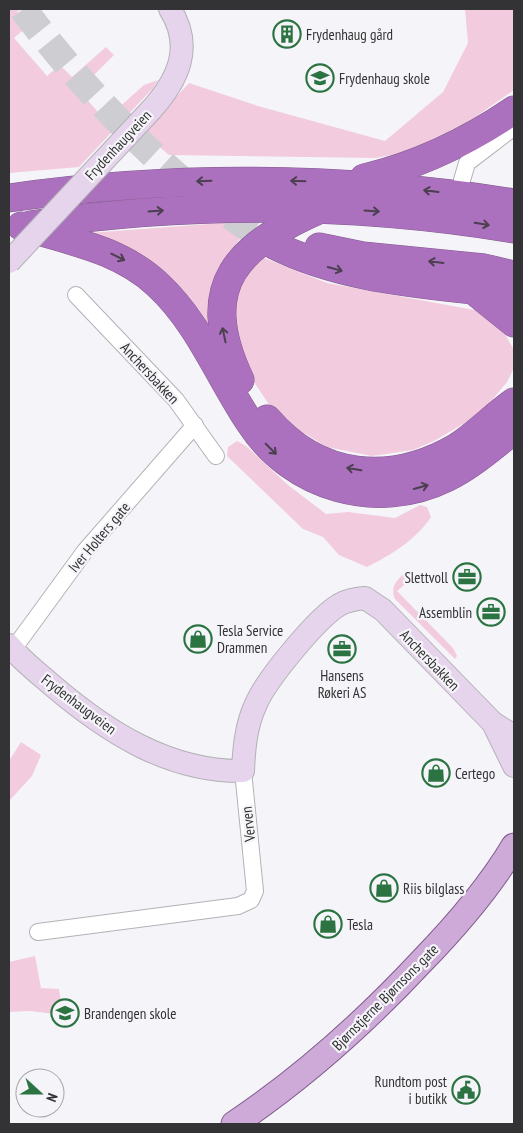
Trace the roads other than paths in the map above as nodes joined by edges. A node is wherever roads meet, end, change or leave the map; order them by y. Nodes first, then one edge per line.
1 (170, 9) edge
2 (514, 110) edge
3 (514, 127) edge
4 (343, 183) junction
5 (458, 194) junction
6 (9, 198) edge
7 (514, 203) edge
8 (323, 208) junction
9 (15, 227) edge
10 (514, 229) edge
11 (9, 262) edge
12 (514, 275) edge
13 (471, 290) junction
14 (76, 295) dead end
15 (514, 298) edge
16 (514, 323) edge
17 (513, 408) edge
18 (195, 425) junction
19 (216, 456) dead end
20 (365, 598) joint
21 (10, 650) edge
22 (493, 724) junction
23 (514, 736) edge
24 (514, 766) edge
25 (243, 771) junction
26 (514, 846) edge
27 (514, 870) edge
28 (46, 931) dead end
29 (234, 1124) edge
30 (255, 1124) edge

1 - 11 street, Frydenhaugveien, bridge
2 - 4 highway
3 - 5 street
5 -> 4 highway
4 -> 6 highway
5 - 7 highway
9 -> 8 highway
8 -> 10 highway
17 -> 8 highway
9 -> 17 highway
12 -> 13 highway
13 - 15 highway
13 - 16 highway
14 - 18 street, Anchersbakken
18 - 19 street, Anchersbakken
18 - 21 street, Iver Holters gate
20 - 22 street, Anchersbakken
20 - 25 street, Verven
21 - 25 street, Frydenhaugveien
22 - 23 street
22 - 24 street
25 - 28 street, Verven
26 - 29 main road, Bjørnstjerne Bjørnsons gate
27 - 30 main road, Bjørnstjerne Bjørnsons gate

